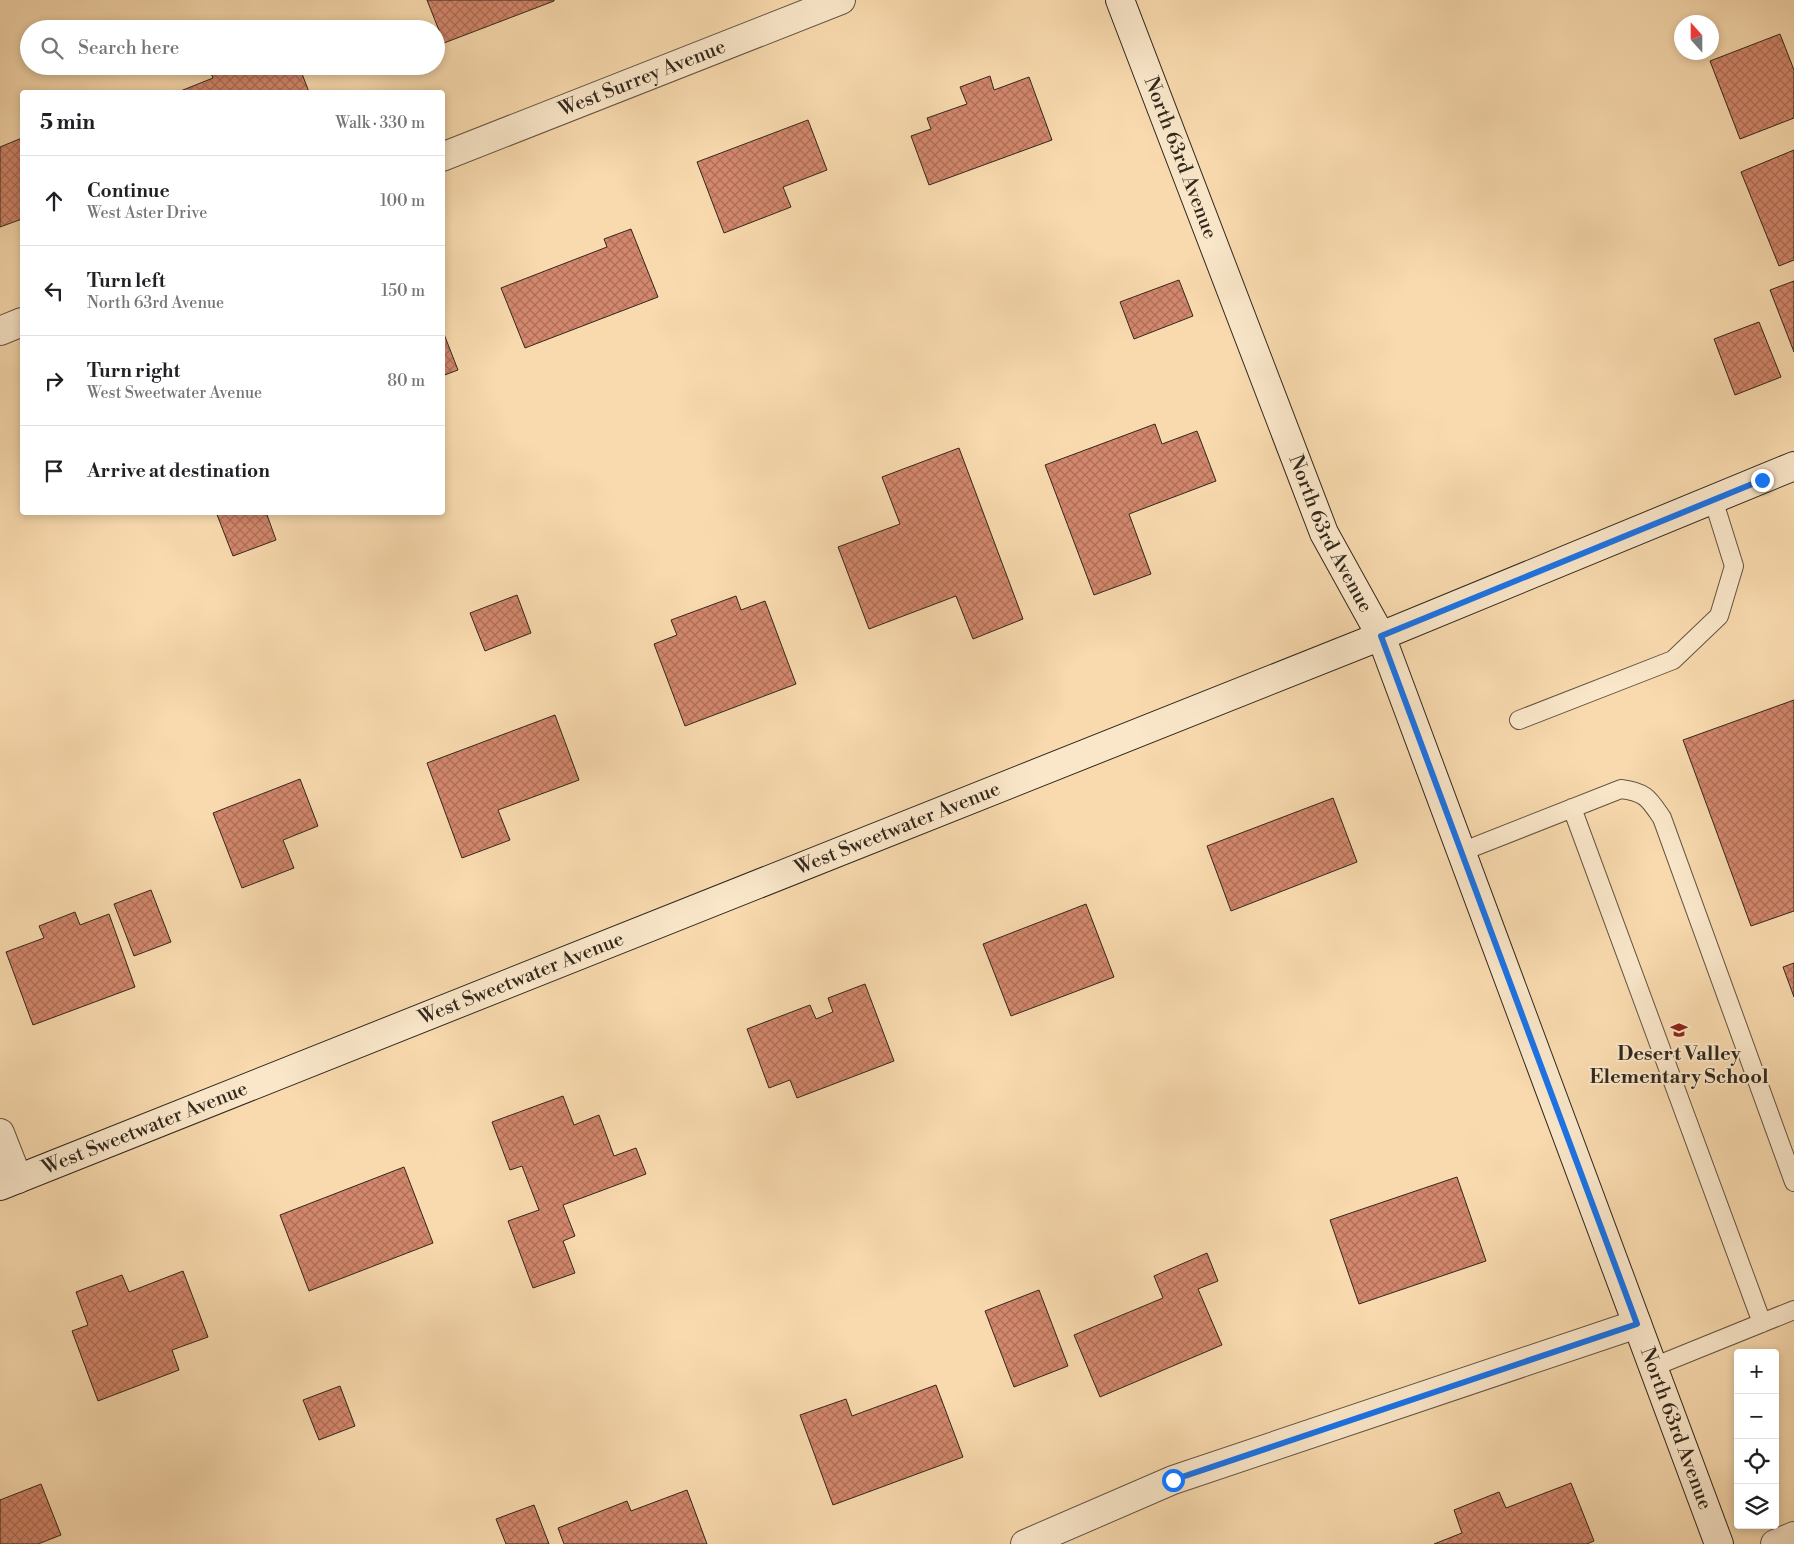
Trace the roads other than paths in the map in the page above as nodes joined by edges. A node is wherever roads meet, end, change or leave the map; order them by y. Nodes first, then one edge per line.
1 (841, 0) edge
2 (1120, 0) edge
3 (445, 156) edge
4 (20, 323) edge
5 (0, 331) edge
6 (1794, 466) edge
7 (1713, 499) junction
8 (1381, 636) junction
9 (1519, 720) dead end
10 (1572, 808) junction
11 (1461, 852) junction
12 (0, 1133) edge
13 (1794, 1182) edge
14 (9, 1183) edge
15 (1794, 1310) edge
16 (1762, 1323) junction
17 (1637, 1324) junction
18 (1653, 1367) junction
19 (1794, 1536) edge
20 (1025, 1544) edge
21 (1719, 1544) edge
22 (1775, 1544) edge

1 - 3 street, West Surrey Avenue
2 - 8 street, North 63rd Avenue
4 - 5 street
6 - 7 street, West Sweetwater Avenue
7 - 8 street, West Sweetwater Avenue
7 - 9 lane
8 - 11 street, North 63rd Avenue
8 - 14 street, West Sweetwater Avenue
10 - 11 lane
10 - 13 lane
10 - 16 lane
11 - 17 street, North 63rd Avenue
12 - 14 street
15 - 16 lane
16 - 18 lane
17 - 18 street, North 63rd Avenue
17 - 20 street
18 - 21 street, North 63rd Avenue
19 - 22 street

